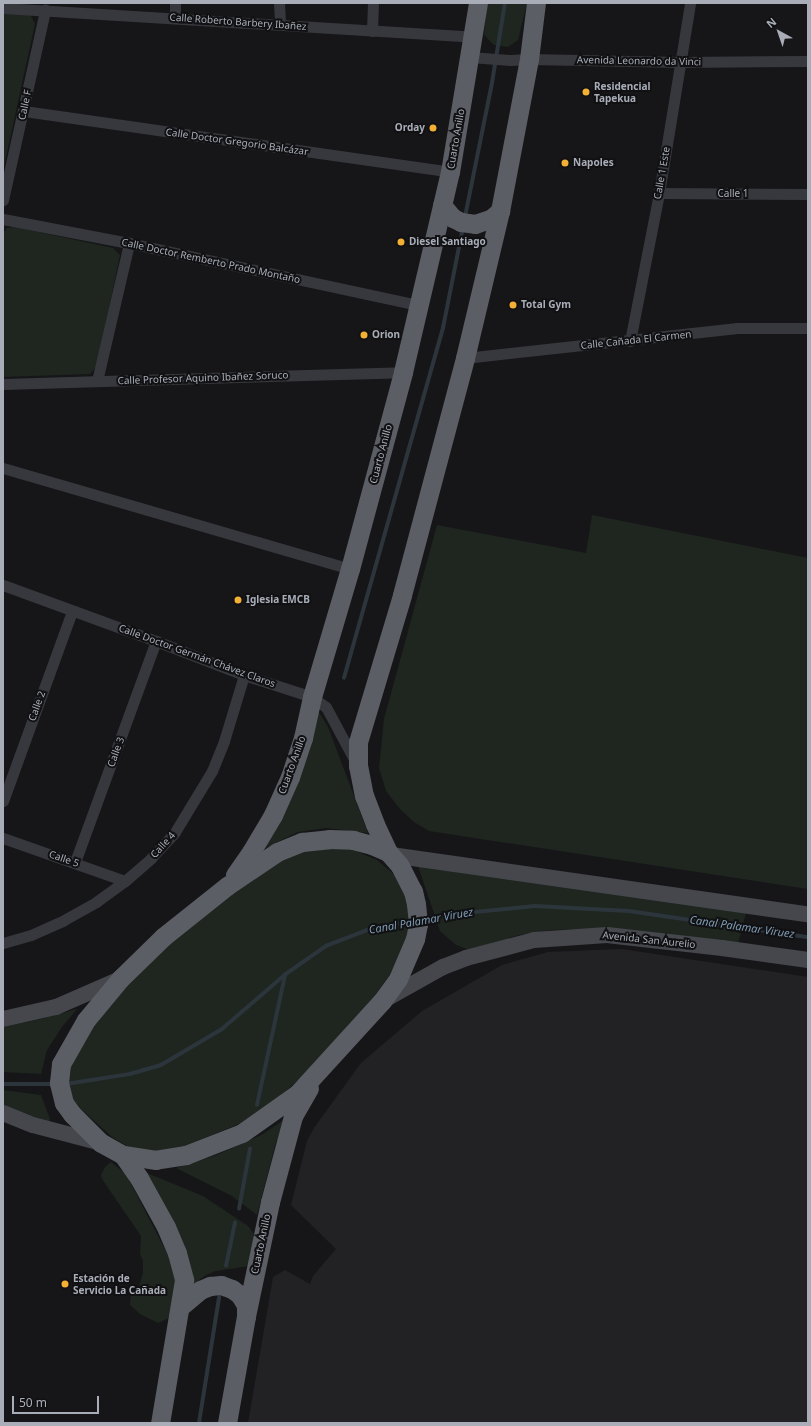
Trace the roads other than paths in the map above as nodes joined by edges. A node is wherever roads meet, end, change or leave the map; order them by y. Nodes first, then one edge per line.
1 (175, 3) edge
2 (278, 3) edge
3 (373, 3) edge
4 (478, 3) edge
5 (536, 3) edge
6 (690, 3) edge
7 (3, 8) edge
8 (71, 8) edge
9 (46, 10) junction
10 (175, 18) junction
11 (280, 25) junction
12 (372, 31) junction
13 (474, 37) junction
14 (479, 58) junction
15 (529, 59) junction
16 (808, 61) edge
17 (681, 62) junction
18 (24, 111) junction
19 (450, 172) junction
20 (659, 193) junction
21 (808, 194) edge
22 (3, 200) edge
23 (442, 205) junction
24 (500, 211) junction
25 (3, 219) edge
26 (467, 226) junction
27 (434, 238) junction
28 (492, 242) junction
29 (129, 243) junction
30 (418, 305) junction
31 (808, 328) edge
32 (630, 341) junction
33 (465, 358) junction
34 (403, 372) junction
35 (97, 381) junction
36 (3, 384) edge
37 (3, 468) edge
38 (350, 569) junction
39 (3, 586) edge
40 (72, 611) junction
41 (156, 641) junction
42 (244, 675) junction
43 (312, 697) junction
44 (358, 766) junction
45 (3, 801) edge
46 (3, 838) edge
47 (390, 853) junction
48 (75, 862) junction
49 (125, 881) junction
50 (227, 886) junction
51 (808, 914) edge
52 (3, 943) edge
53 (808, 960) edge
54 (120, 979) junction
55 (382, 1001) junction
56 (3, 1019) edge
57 (317, 1073) junction
58 (3, 1113) edge
59 (101, 1144) junction
60 (123, 1155) junction
61 (180, 1307) junction
62 (246, 1316) junction
63 (160, 1423) edge
64 (227, 1423) edge

1 - 10 street
2 - 11 street
3 - 12 street
4 - 13 highway, Cuarto Anillo
5 - 15 highway
6 - 17 street, Calle 1 Este
7 - 9 street, Calle Roberto Barbery Ibañez
8 - 9 street, Calle Roberto Barbery Ibañez
8 - 10 street, Calle Roberto Barbery Ibañez
9 - 18 street, Calle F
10 - 11 street, Calle Roberto Barbery Ibañez
11 - 12 street, Calle Roberto Barbery Ibañez
12 - 13 street, Calle Roberto Barbery Ibañez
13 - 14 highway, Cuarto Anillo
14 - 15 street, Avenida Leonardo da Vinci
14 - 19 highway, Cuarto Anillo
15 - 17 street, Avenida Leonardo da Vinci
15 - 24 highway
16 - 17 street, Avenida Leonardo da Vinci
17 - 20 street, Calle 1 Este
18 - 19 street, Calle Doctor Gregorio Balcázar
18 - 22 street, Calle F
19 - 23 highway, Cuarto Anillo
20 - 21 street, Calle 1
20 - 32 street, Calle 1 Este
23 - 26 highway
23 - 27 highway, Cuarto Anillo
24 - 26 highway
24 - 28 highway
25 - 29 street, Calle Doctor Remberto Prado Montaño
26 - 27 highway
26 - 28 highway
27 - 30 highway, Cuarto Anillo
28 - 33 highway
29 - 30 street, Calle Doctor Remberto Prado Montaño
29 - 35 street
30 - 34 highway, Cuarto Anillo
31 - 32 street, Calle Cañada El Carmen
32 - 33 street, Calle Cañada El Carmen
33 - 44 highway
34 - 35 street, Calle Profesor Aquino Ibañez Soruco
34 - 38 highway, Cuarto Anillo
35 - 36 street, Calle Profesor Aquino Ibañez Soruco
37 - 38 street
38 - 43 highway, Cuarto Anillo
39 - 40 street, Calle Doctor Germán Chávez Claros
40 - 41 street, Calle Doctor Germán Chávez Claros
40 - 45 street, Calle 2
41 - 42 street, Calle Doctor Germán Chávez Claros
41 - 48 street, Calle 3
42 - 43 street, Calle Doctor Germán Chávez Claros
42 - 49 street, Calle 4
43 - 44 street, Calle Doctor Germán Chávez Claros
43 - 50 highway, Cuarto Anillo
44 - 47 highway
46 - 48 street, Calle 5
47 - 50 highway
47 - 51 main road
47 - 55 highway
48 - 49 street, Calle 5
49 - 52 street, Calle 4
50 - 54 highway
53 - 55 main road, Avenida San Aurelio
54 - 56 main road
54 - 59 highway
55 - 57 highway
57 - 60 highway
57 - 62 highway, Cuarto Anillo
58 - 59 main road
59 - 60 highway
60 - 61 highway
61 - 62 highway
61 - 63 highway
62 - 64 highway, Cuarto Anillo

